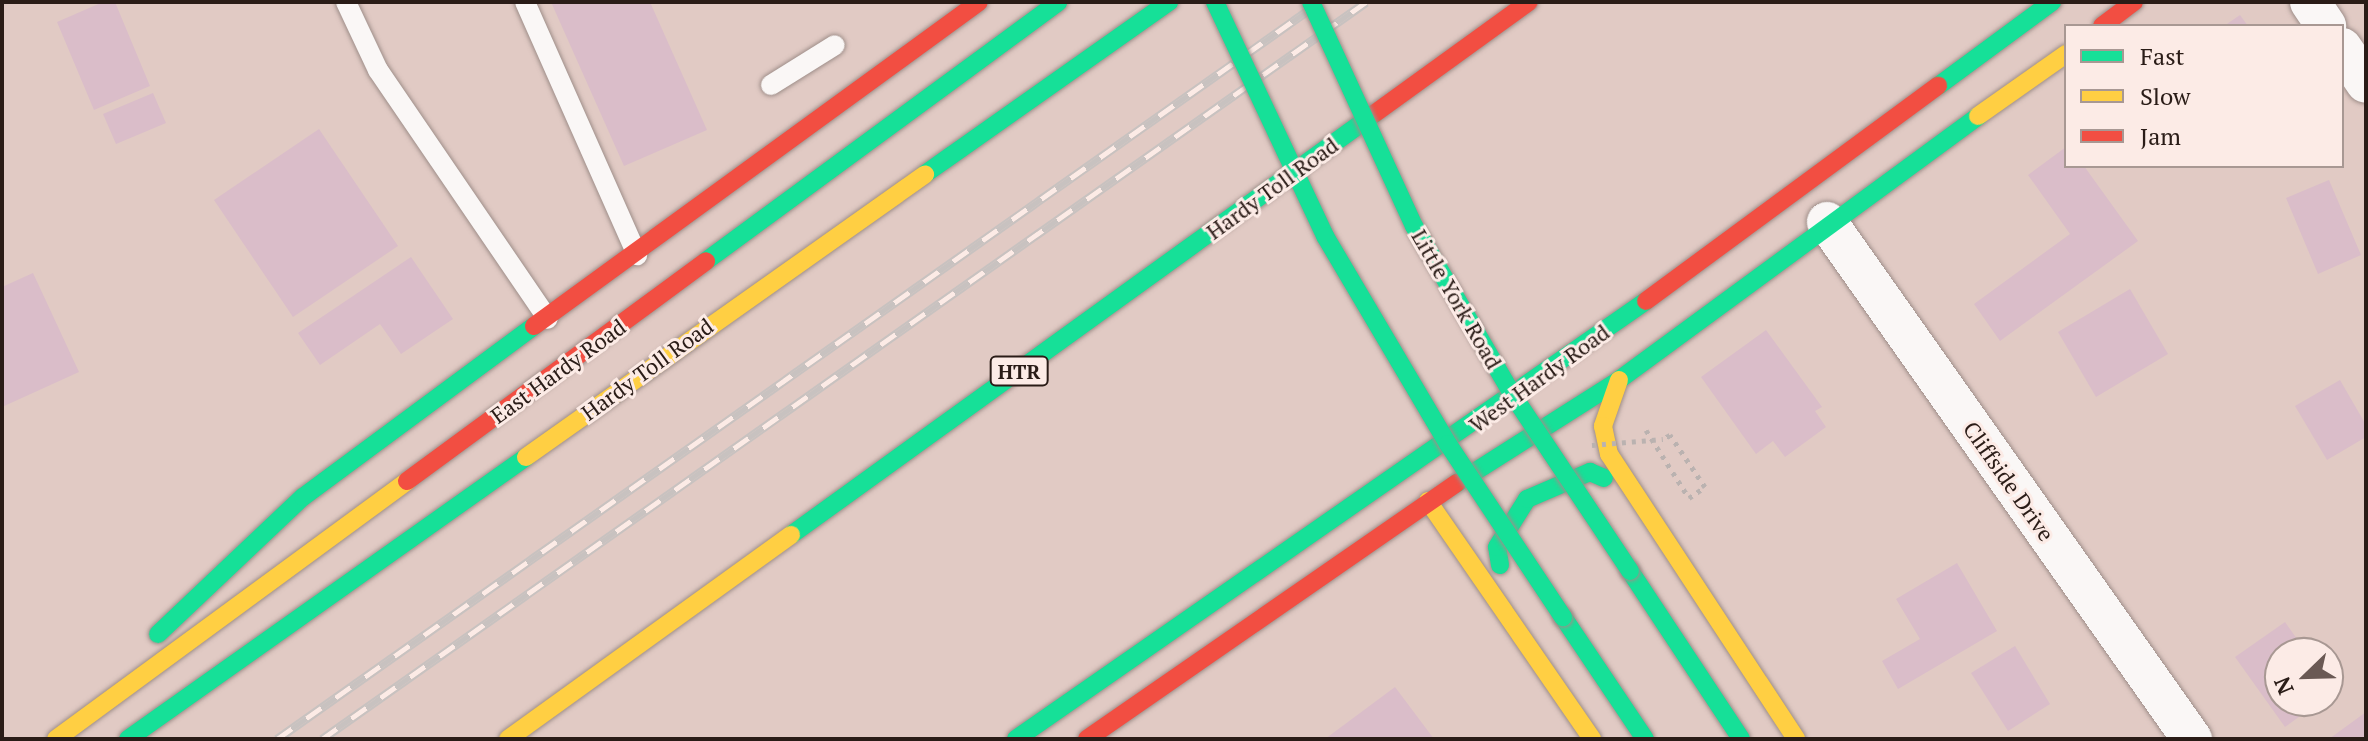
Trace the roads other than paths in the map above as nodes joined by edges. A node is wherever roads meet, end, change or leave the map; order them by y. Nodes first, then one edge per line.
1 (346, 2) edge
2 (525, 2) edge
3 (979, 2) edge
4 (1058, 2) edge
5 (1169, 2) edge
6 (1215, 2) edge
7 (1311, 2) edge
8 (1529, 2) edge
9 (2052, 2) edge
10 (2134, 2) edge
11 (2310, 2) edge
12 (2105, 24) edge
13 (2325, 24) edge
14 (835, 45) dead end
15 (2344, 51) edge
16 (2064, 55) edge
17 (2366, 83) edge
18 (771, 85) dead end
19 (1827, 222) junction
20 (637, 255) junction
21 (548, 319) junction
22 (1619, 380) junction
23 (1514, 397) junction
24 (1448, 444) junction
25 (1632, 490) junction
26 (1428, 501) junction
27 (1508, 618) junction
28 (141, 648) dead end
29 (118, 668) dead end
30 (36, 739) edge
31 (56, 739) edge
32 (128, 739) edge
33 (508, 739) edge
34 (1016, 739) edge
35 (1087, 739) edge
36 (1592, 739) edge
37 (1645, 739) edge
38 (1741, 739) edge
39 (1796, 739) edge
40 (2192, 739) edge

1 - 21 lane
2 - 20 lane
3 - 20 main road
4 - 31 main road, East Hardy Road
5 - 32 main road, Hardy Toll Road
6 - 24 main road, bridge
7 - 23 main road, Little York Road, bridge
8 - 33 main road, Hardy Toll Road / HTR
9 - 23 main road, West Hardy Road
10 - 12 main road
11 - 13 street
14 - 18 lane
15 - 17 street
16 - 19 main road
19 - 22 main road
19 - 40 street, Cliffside Drive
20 - 21 main road
21 - 28 main road
22 - 25 main road
22 - 26 main road
23 - 24 main road, West Hardy Road
23 - 38 main road, Little York Road, bridge
24 - 34 main road, West Hardy Road
24 - 37 main road, bridge
25 - 27 main road
25 - 39 main road
26 - 27 main road
26 - 35 main road
27 - 36 main road
29 - 30 main road

